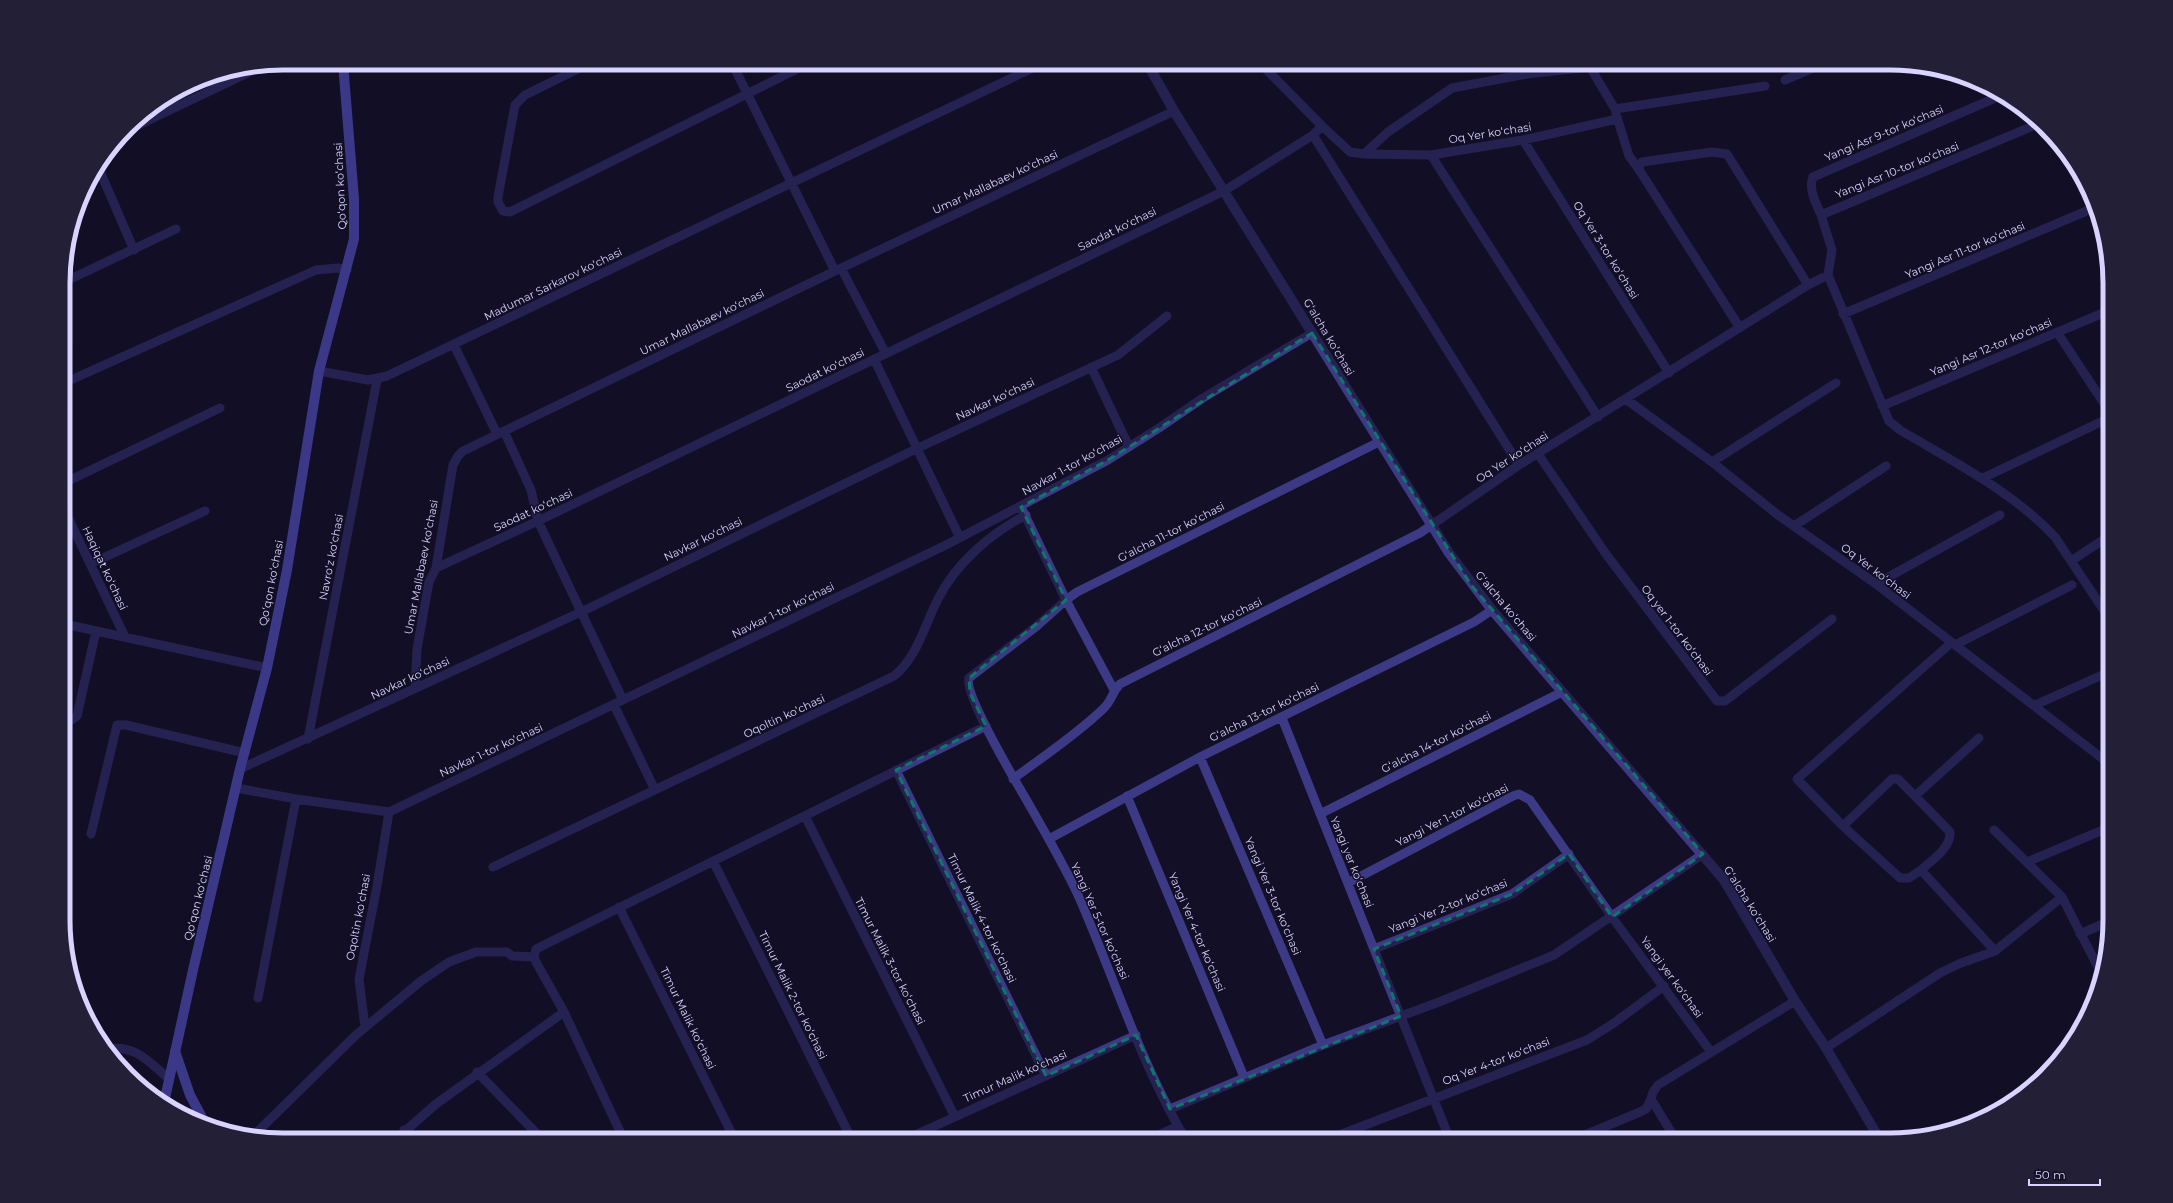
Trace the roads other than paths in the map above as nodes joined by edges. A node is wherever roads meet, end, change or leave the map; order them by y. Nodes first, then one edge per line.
1 (344, 70) edge
2 (576, 70) edge
3 (735, 70) edge
4 (795, 70) edge
5 (1028, 70) edge
6 (1151, 70) edge
7 (1267, 70) edge
8 (1555, 70) edge
9 (1593, 70) edge
10 (1808, 70) edge
11 (241, 74) edge
12 (1785, 80) dead end
13 (1765, 86) dead end
14 (746, 94) junction
15 (1996, 98) edge
16 (1615, 109) junction
17 (1174, 111) junction
18 (1617, 118) junction
19 (142, 123) edge
20 (1322, 126) junction
21 (2034, 126) edge
22 (1313, 134) junction
23 (1523, 140) junction
24 (1364, 154) junction
25 (1431, 155) junction
26 (1638, 168) junction
27 (100, 173) edge
28 (791, 182) junction
29 (1224, 191) junction
30 (2090, 209) edge
31 (1821, 215) junction
32 (176, 229) dead end
33 (134, 250) junction
34 (838, 269) junction
35 (347, 270) junction
36 (1828, 275) junction
37 (70, 279) edge
38 (1808, 285) junction
39 (2103, 312) edge
40 (1843, 314) junction
41 (1167, 316) dead end
42 (1740, 328) junction
43 (2057, 332) junction
44 (1312, 333) junction
45 (454, 345) junction
46 (886, 354) junction
47 (874, 359) junction
48 (1091, 367) junction
49 (319, 371) junction
50 (1669, 373) junction
51 (70, 380) edge
52 (377, 380) junction
53 (1836, 383) dead end
54 (1627, 400) junction
55 (2103, 402) edge
56 (1882, 406) junction
57 (220, 408) dead end
58 (1598, 417) junction
59 (2103, 421) edge
60 (500, 433) junction
61 (1378, 442) junction
62 (1129, 447) junction
63 (918, 448) junction
64 (1538, 454) junction
65 (1712, 462) junction
66 (1519, 465) junction
67 (1886, 466) dead end
68 (1983, 478) junction
69 (70, 480) edge
70 (205, 511) dead end
71 (1023, 511) junction
72 (2000, 516) dead end
73 (538, 521) junction
74 (70, 522) edge
75 (1432, 525) junction
76 (1794, 526) junction
77 (960, 538) junction
78 (2103, 540) edge
79 (2071, 561) junction
80 (90, 564) junction
81 (436, 568) junction
82 (1876, 584) junction
83 (2072, 585) dead end
84 (1066, 600) junction
85 (2103, 609) edge
86 (1492, 610) junction
87 (581, 612) junction
88 (1832, 620) dead end
89 (70, 625) edge
90 (96, 631) junction
91 (125, 637) junction
92 (1953, 644) junction
93 (267, 668) junction
94 (2103, 675) edge
95 (415, 688) junction
96 (1114, 690) junction
97 (1562, 692) junction
98 (623, 700) junction
99 (614, 705) junction
100 (2035, 706) junction
101 (1282, 718) junction
102 (70, 721) edge
103 (986, 726) junction
104 (1978, 738) dead end
105 (308, 739) junction
106 (245, 753) junction
107 (1200, 757) junction
108 (2103, 759) edge
109 (240, 769) junction
110 (896, 770) junction
111 (1013, 778) junction
112 (236, 788) junction
113 (655, 790) junction
114 (1127, 796) junction
115 (1915, 796) junction
116 (296, 799) junction
117 (389, 812) junction
118 (1320, 814) junction
119 (804, 816) junction
120 (1843, 826) junction
121 (1994, 830) dead end
122 (2103, 830) edge
123 (91, 834) dead end
124 (1049, 839) junction
125 (1568, 854) junction
126 (1703, 854) junction
127 (713, 861) junction
128 (2027, 862) junction
129 (493, 867) dead end
130 (1921, 870) junction
131 (1348, 883) junction
132 (2062, 897) junction
133 (619, 907) junction
134 (1612, 917) junction
135 (2103, 924) edge
136 (2080, 934) junction
137 (1374, 948) junction
138 (1995, 951) junction
139 (535, 960) junction
140 (2098, 967) edge
141 (1664, 986) junction
142 (258, 998) dead end
143 (1795, 1001) junction
144 (564, 1012) junction
145 (1401, 1016) junction
146 (365, 1027) junction
147 (1136, 1035) junction
148 (1323, 1045) junction
149 (112, 1047) edge
150 (1826, 1048) junction
151 (175, 1051) junction
152 (1712, 1052) junction
153 (478, 1072) junction
154 (1046, 1076) junction
155 (1244, 1078) junction
156 (169, 1079) junction
157 (1434, 1097) junction
158 (165, 1098) edge
159 (1651, 1099) junction
160 (1170, 1109) junction
161 (202, 1117) edge
162 (955, 1117) junction
163 (1178, 1126) junction
164 (404, 1130) junction
165 (258, 1131) edge
166 (401, 1133) edge
167 (407, 1133) edge
168 (536, 1133) edge
169 (621, 1133) edge
170 (732, 1133) edge
171 (849, 1133) edge
172 (920, 1133) edge
173 (1163, 1133) edge
174 (1182, 1133) edge
175 (1344, 1133) edge
176 (1447, 1133) edge
177 (1589, 1133) edge
178 (1672, 1133) edge
179 (1876, 1133) edge

1 - 35 main road, Qoʻqon koʻchasi
2 - 14 street
3 - 14 street
4 - 14 street
5 - 28 street, Madumar Sarkarov koʻchasi
6 - 17 street, Gʻalcha koʻchasi
7 - 20 street, Oq Yer koʻchasi
8 - 24 street
9 - 16 street
10 - 12 street
11 - 19 street
13 - 16 street
14 - 28 street
15 - 31 street, Yangi Asr 9-tor koʻchasi
16 - 18 street
17 - 29 street, Gʻalcha koʻchasi
17 - 34 street, Umar Mallabaev koʻchasi
18 - 23 street, Oq Yer koʻchasi
18 - 26 street
20 - 22 street, Saodat koʻchasi
20 - 24 street, Oq Yer koʻchasi
21 - 31 street, Yangi Asr 10-tor koʻchasi
22 - 29 street, Saodat koʻchasi
22 - 66 street
23 - 25 street, Oq Yer koʻchasi
23 - 50 street, Oq Yer 3-tor koʻchasi
24 - 25 street, Oq Yer koʻchasi
25 - 58 street
26 - 38 street
26 - 42 street
27 - 33 street
28 - 34 street
28 - 45 street, Madumar Sarkarov koʻchasi
29 - 44 street, Gʻalcha koʻchasi
29 - 46 street, Saodat koʻchasi
30 - 40 street, Yangi Asr 11-tor koʻchasi
31 - 36 street
32 - 33 street
33 - 37 street
34 - 46 street
34 - 60 street, Umar Mallabaev koʻchasi
35 - 49 main road, Qoʻqon koʻchasi
35 - 51 street
36 - 38 street, Oq Yer koʻchasi
36 - 40 street
38 - 42 street, Oq Yer koʻchasi
39 - 43 street, Yangi Asr 12-tor koʻchasi
40 - 56 street
41 - 48 street, Navkar koʻchasi
42 - 50 street, Oq Yer koʻchasi
43 - 55 street
43 - 56 street, Yangi Asr 12-tor koʻchasi
44 - 61 street, Gʻalcha koʻchasi
44 - 62 street, Navkar 1-tor koʻchasi
45 - 52 street, Madumar Sarkarov koʻchasi
45 - 60 street
46 - 47 street, Saodat koʻchasi
47 - 63 street
47 - 73 street, Saodat koʻchasi
48 - 62 street
48 - 63 street, Navkar koʻchasi
49 - 52 street
49 - 93 main road, Qoʻqon koʻchasi
50 - 54 street, Oq Yer koʻchasi
52 - 105 street, Navroʻz koʻchasi
53 - 65 street
54 - 58 street, Oq Yer koʻchasi
54 - 65 street, Oq Yer koʻchasi
56 - 68 street
57 - 69 street
58 - 64 street, Oq Yer koʻchasi
59 - 68 street
60 - 73 street
60 - 81 street, Umar Mallabaev koʻchasi
61 - 75 street, Gʻalcha koʻchasi
61 - 84 street, Gʻalcha 11-tor koʻchasi
62 - 71 street, Navkar 1-tor koʻchasi
63 - 77 street
63 - 87 street, Navkar koʻchasi
64 - 66 street, Oq Yer koʻchasi
64 - 88 street, Oq yer 1-tor koʻchasi
65 - 76 street, Oq Yer koʻchasi
66 - 75 street, Oq Yer koʻchasi
67 - 76 street
68 - 79 street
70 - 80 street
71 - 77 street, Navkar 1-tor koʻchasi
71 - 84 street
71 - 113 street, Oqoltin koʻchasi
72 - 82 street
73 - 81 street, Saodat koʻchasi
73 - 87 street
74 - 80 street, Haqiqat koʻchasi
75 - 86 street, Gʻalcha koʻchasi
75 - 96 street, Gʻalcha 12-tor koʻchasi
76 - 82 street, Oq Yer koʻchasi
77 - 98 street, Navkar 1-tor koʻchasi
78 - 79 street
79 - 85 street
80 - 91 street, Haqiqat koʻchasi
81 - 95 street, Umar Mallabaev koʻchasi
82 - 92 street, Oq Yer koʻchasi
83 - 92 street
84 - 96 street
84 - 103 street, Gʻalcha 11-tor koʻchasi
86 - 97 street, Gʻalcha koʻchasi
86 - 101 street, Gʻalcha 13-tor koʻchasi
87 - 95 street, Navkar koʻchasi
87 - 98 street
89 - 90 street
90 - 91 street
90 - 102 street
91 - 93 street
92 - 100 street, Oq Yer koʻchasi
92 - 120 street
93 - 106 main road, Qoʻqon koʻchasi
94 - 100 street
95 - 105 street, Navkar koʻchasi
96 - 111 street, Gʻalcha 12-tor koʻchasi
97 - 118 street, Gʻalcha 14-tor koʻchasi
97 - 126 street, Gʻalcha koʻchasi
98 - 99 street, Navkar 1-tor koʻchasi
99 - 113 street
99 - 117 street, Navkar 1-tor koʻchasi
100 - 108 street, Oq Yer koʻchasi
101 - 107 street, Gʻalcha 13-tor koʻchasi
101 - 118 street, Yangi yer koʻchasi
103 - 110 street
103 - 111 street, Yangi Yer 5-tor koʻchasi
104 - 115 street
105 - 109 street, Navkar koʻchasi
106 - 109 main road, Qoʻqon koʻchasi
106 - 123 street
107 - 114 street, Gʻalcha 13-tor koʻchasi
107 - 148 street, Yangi Yer 3-tor koʻchasi
109 - 112 main road, Qoʻqon koʻchasi
110 - 119 street
110 - 154 street, Timur Malik 4-tor koʻchasi
111 - 124 street, Yangi Yer 5-tor koʻchasi
112 - 116 street
112 - 151 main road, Qoʻqon koʻchasi
113 - 129 street, Oqoltin koʻchasi
114 - 124 street, Gʻalcha 13-tor koʻchasi
114 - 155 street, Yangi Yer 4-tor koʻchasi
115 - 120 street
115 - 130 street
116 - 117 street
116 - 142 street
117 - 146 street, Oqoltin koʻchasi
118 - 131 street, Yangi yer koʻchasi
119 - 127 street
119 - 162 street, Timur Malik 3-tor koʻchasi
120 - 130 street
121 - 128 street
122 - 128 street
124 - 147 street, Yangi Yer 5-tor koʻchasi
125 - 131 street, Yangi Yer 1-tor koʻchasi
125 - 134 street, Yangi yer koʻchasi
125 - 137 street, Yangi Yer 2-tor koʻchasi
126 - 134 street
126 - 143 street, Gʻalcha koʻchasi
127 - 133 street
127 - 171 street, Timur Malik 2-tor koʻchasi
128 - 132 street
130 - 138 street
131 - 137 street, Yangi yer koʻchasi
132 - 136 street
132 - 138 street
133 - 139 street
133 - 170 street, Timur Malik koʻchasi
134 - 141 street, Yangi yer koʻchasi
134 - 145 street
135 - 136 street
136 - 140 street
137 - 145 street, Yangi yer koʻchasi
138 - 150 street
139 - 144 street
139 - 146 street
141 - 152 street, Yangi yer koʻchasi
141 - 157 street, Oq Yer 4-tor koʻchasi
143 - 150 street, Gʻalcha koʻchasi
143 - 152 street
144 - 153 street
144 - 169 street
145 - 148 street
145 - 157 street, Yangi yer koʻchasi
146 - 165 street
147 - 154 street, Timur Malik koʻchasi
147 - 160 street, Yangi Yer 5-tor koʻchasi
148 - 155 street
149 - 156 street
150 - 179 street, Gʻalcha koʻchasi
151 - 156 main road, Qoʻqon koʻchasi
151 - 161 main road
152 - 159 street
153 - 164 street
153 - 168 street
154 - 162 street, Timur Malik koʻchasi
155 - 160 street
156 - 158 main road, Qoʻqon koʻchasi
157 - 175 street, Oq Yer 4-tor koʻchasi
157 - 176 street, Yangi yer koʻchasi
159 - 177 street
159 - 178 street
160 - 163 street
162 - 172 street, Timur Malik koʻchasi
163 - 173 street
163 - 174 street
164 - 166 street
164 - 167 street

